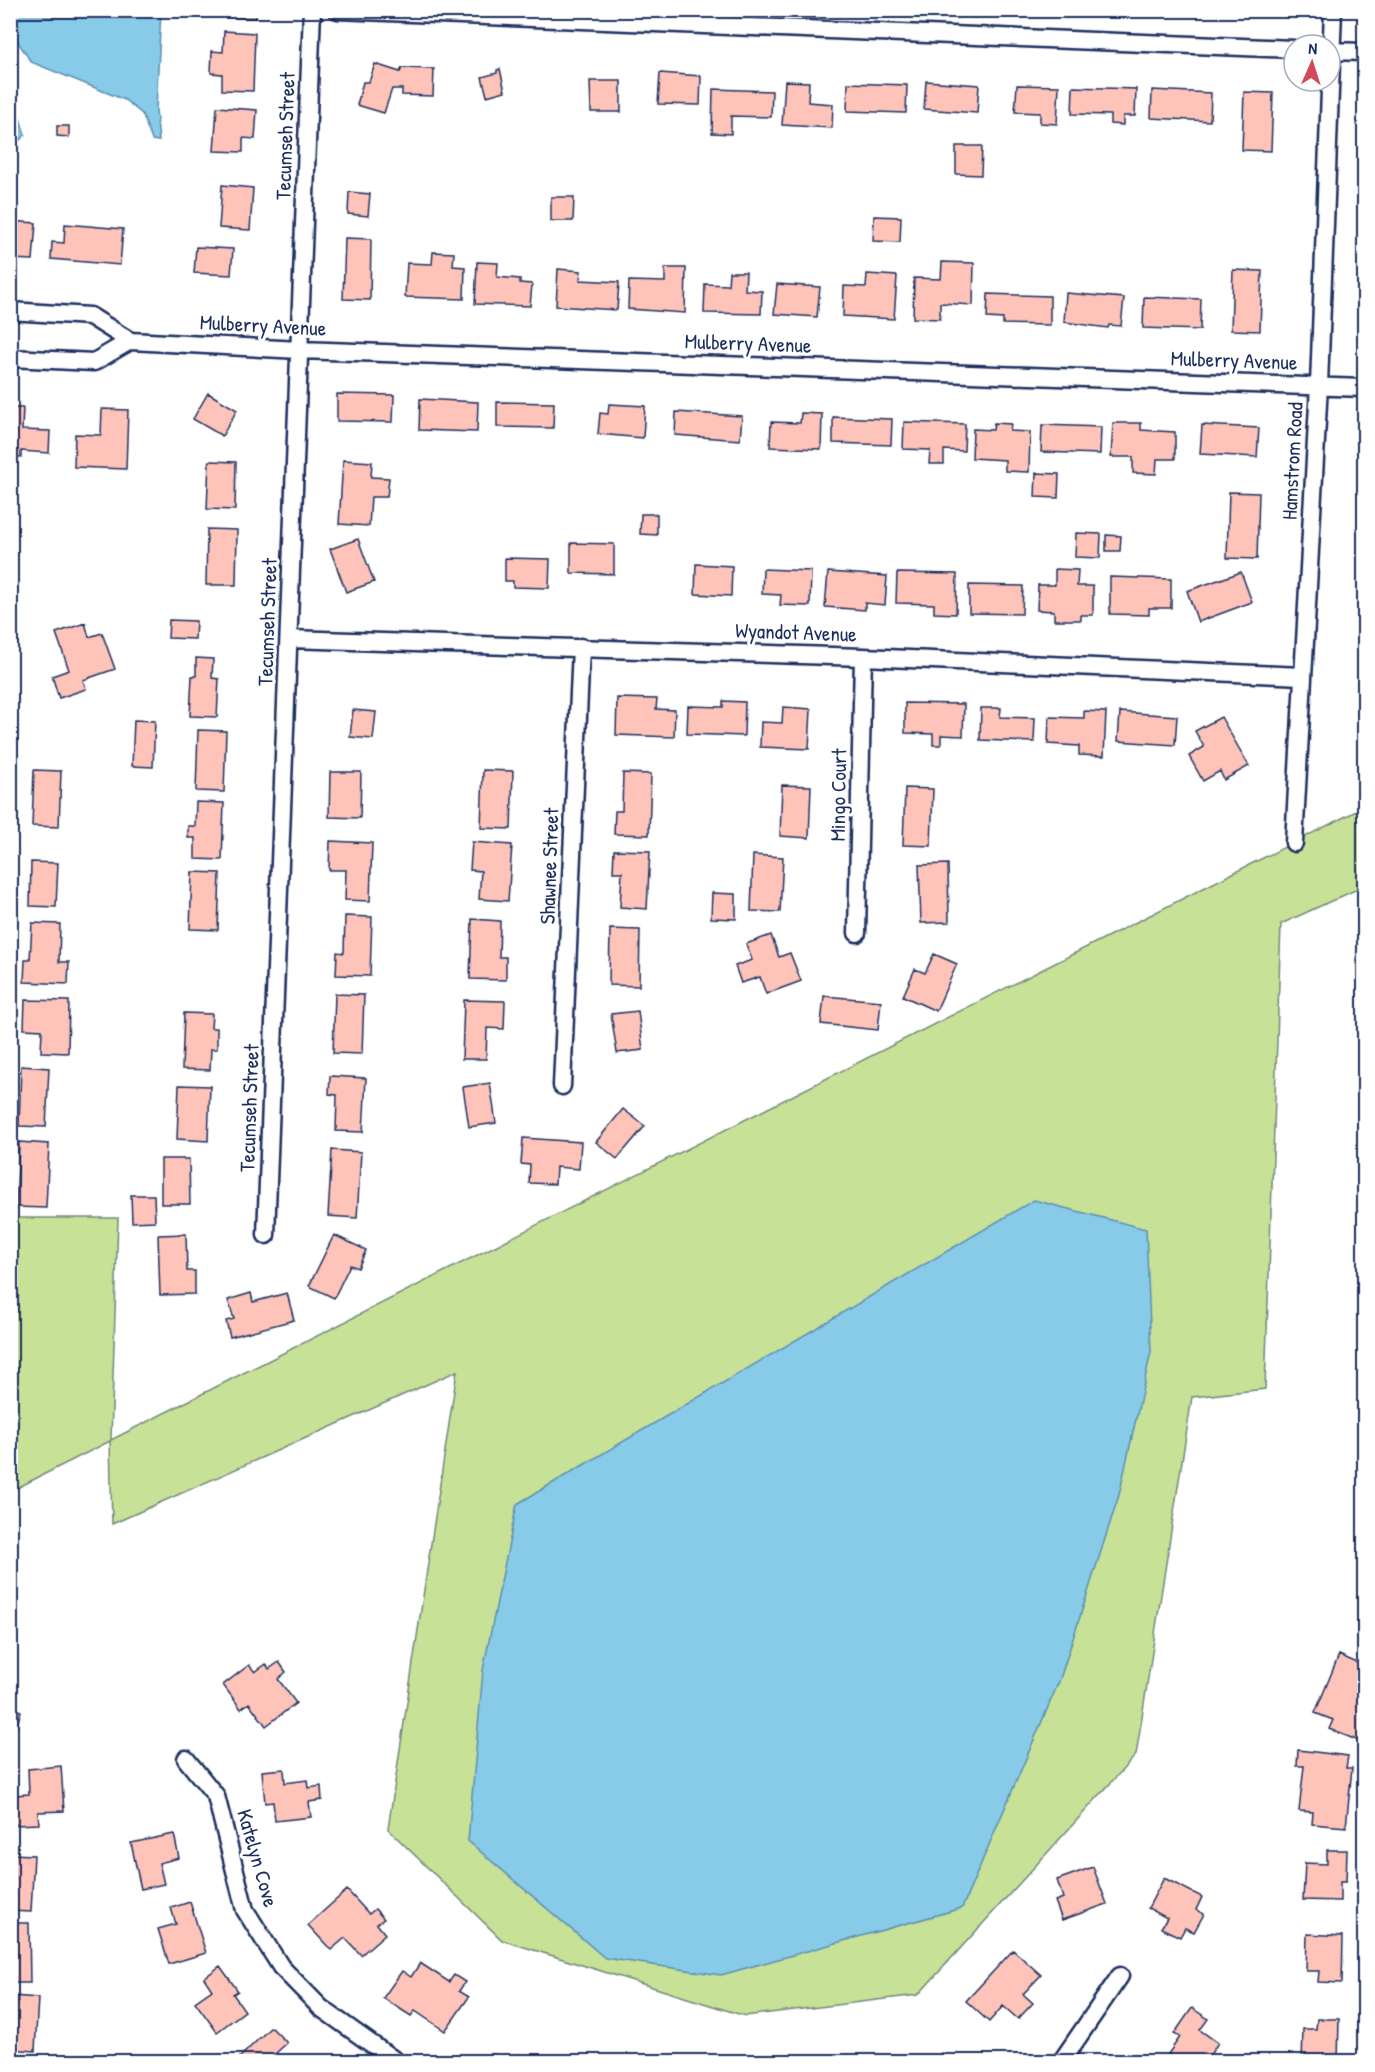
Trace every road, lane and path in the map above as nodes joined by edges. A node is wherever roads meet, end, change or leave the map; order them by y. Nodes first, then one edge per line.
1 (312, 10) edge
2 (338, 10) edge
3 (1333, 10) edge
4 (1332, 33) edge
5 (1282, 49) edge
6 (1342, 51) edge
7 (1365, 52) edge
8 (1329, 93) edge
9 (10, 311) edge
10 (130, 341) junction
11 (300, 350) junction
12 (10, 358) edge
13 (1319, 385) junction
14 (1365, 388) edge
15 (289, 639) junction
16 (581, 647) junction
17 (863, 657) junction
18 (1302, 676) junction
19 (1294, 843) dead end
20 (857, 933) dead end
21 (562, 1086) dead end
22 (266, 1235) dead end
23 (186, 1759) dead end
24 (1120, 1976) dead end
25 (397, 2061) edge
26 (1061, 2061) edge

1 - 11 street, Tecumseh Street
2 - 5 street
3 - 4 street, Hamstrom Road
6 - 7 street
8 - 13 street, Hamstrom Road
9 - 10 street, Mulberry Avenue
10 - 11 street, Mulberry Avenue
10 - 12 street
11 - 13 street, Mulberry Avenue
11 - 15 street, Tecumseh Street
13 - 14 street, Mulberry Avenue
13 - 18 street, Hamstrom Road
15 - 16 street, Wyandot Avenue
15 - 22 street, Tecumseh Street
16 - 17 street, Wyandot Avenue
16 - 21 street, Shawnee Street
17 - 18 street, Wyandot Avenue
17 - 20 street, Mingo Court
18 - 19 street, Hamstrom Road
23 - 25 street, Katelyn Cove
24 - 26 street

